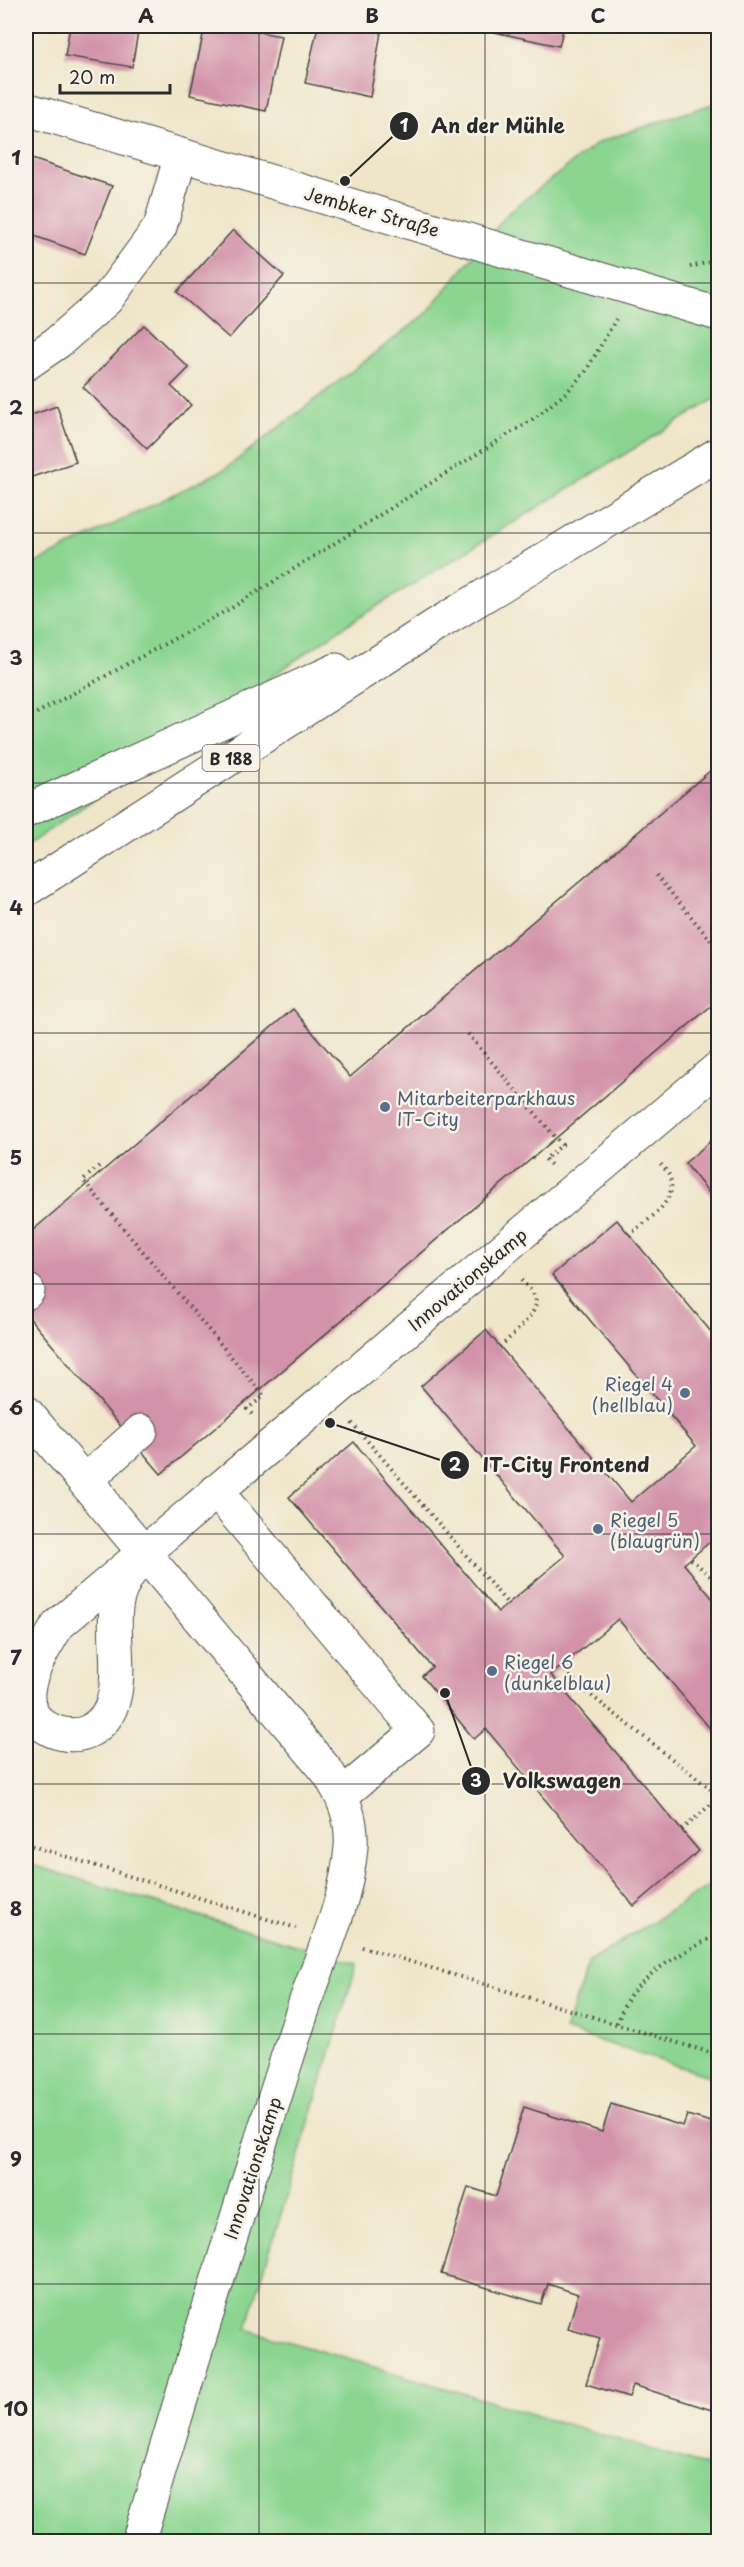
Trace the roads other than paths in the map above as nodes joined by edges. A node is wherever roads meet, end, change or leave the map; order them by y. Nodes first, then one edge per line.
1 (26, 109) edge
2 (181, 155) junction
3 (704, 309) edge
4 (26, 364) edge
5 (718, 454) edge
6 (436, 625) junction
7 (26, 811) edge
8 (26, 890) edge
9 (718, 1068) edge
10 (26, 1412) edge
11 (141, 1431) dead end
12 (216, 1491) junction
13 (104, 1504) junction
14 (145, 1552) junction
15 (342, 1795) junction
16 (138, 2541) edge

1 - 2 street, Jembker Straße
2 - 3 street, Jembker Straße
2 - 4 street
5 - 6 street, B 188
6 - 7 street
6 - 8 street, B 188
9 - 12 street, Innovationskamp
10 - 13 street
11 - 13 street
12 - 14 street, Innovationskamp
12 - 15 street
13 - 14 street
14 - 14 street
14 - 15 street, Innovationskamp
15 - 16 street, Innovationskamp

